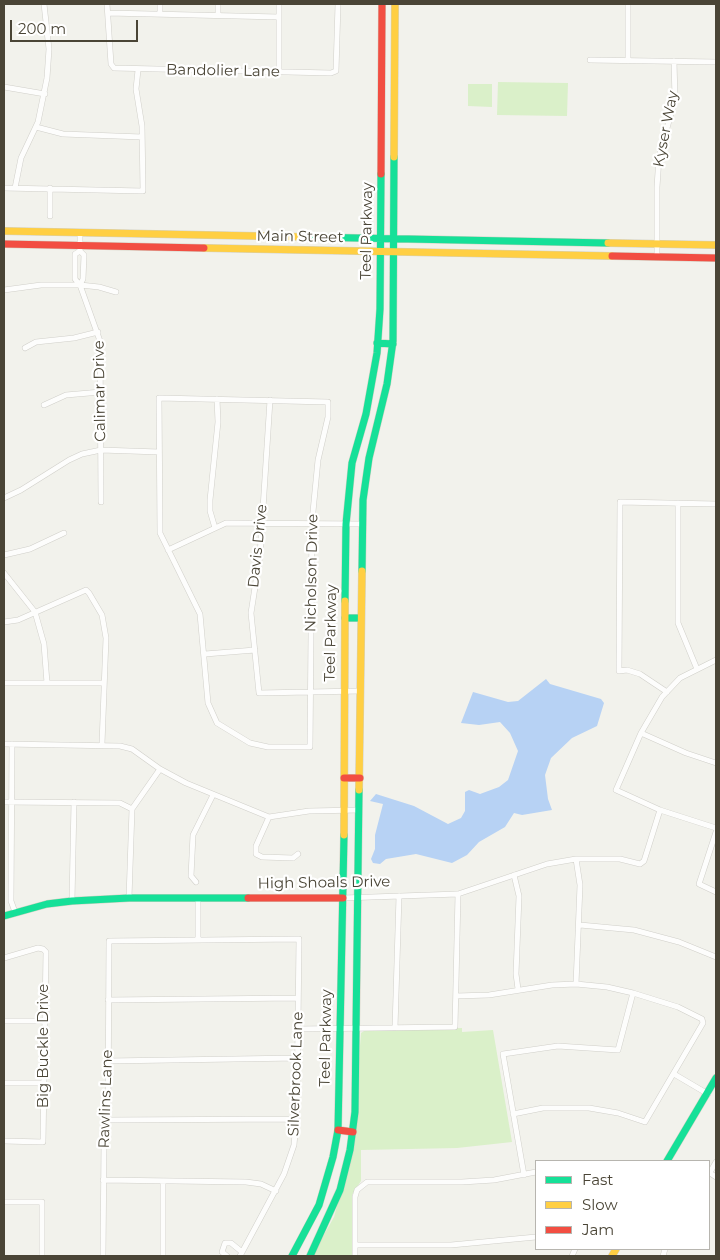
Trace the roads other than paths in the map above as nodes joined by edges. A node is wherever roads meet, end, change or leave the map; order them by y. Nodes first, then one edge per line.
1 (44, 4) edge
2 (107, 4) edge
3 (160, 4) edge
4 (218, 4) edge
5 (279, 4) edge
6 (338, 4) edge
7 (382, 4) edge
8 (395, 4) edge
9 (628, 4) edge
10 (108, 13) junction
11 (160, 14) junction
12 (218, 15) junction
13 (279, 17) junction
14 (590, 60) dead end
15 (628, 60) junction
16 (674, 61) junction
17 (716, 62) edge
18 (138, 70) junction
19 (279, 71) junction
20 (382, 71) junction
21 (395, 71) junction
22 (4, 87) edge
23 (45, 94) junction
24 (36, 127) junction
25 (142, 137) junction
26 (4, 188) edge
27 (15, 188) junction
28 (50, 188) junction
29 (50, 216) dead end
30 (4, 231) edge
31 (80, 232) junction
32 (182, 235) junction
33 (272, 236) junction
34 (381, 238) junction
35 (394, 238) junction
36 (489, 240) junction
37 (4, 244) edge
38 (657, 244) junction
39 (716, 245) edge
40 (80, 248) junction
41 (182, 249) junction
42 (272, 251) junction
43 (380, 253) junction
44 (394, 253) junction
45 (488, 255) junction
46 (657, 258) junction
47 (716, 258) edge
48 (80, 285) junction
49 (4, 290) edge
50 (116, 292) dead end
51 (98, 332) junction
52 (377, 343) junction
53 (393, 344) junction
54 (24, 348) dead end
55 (100, 392) junction
56 (217, 399) junction
57 (270, 400) junction
58 (44, 405) dead end
59 (366, 414) junction
60 (380, 416) junction
61 (101, 450) junction
62 (159, 452) junction
63 (4, 498) edge
64 (101, 502) dead end
65 (678, 503) junction
66 (716, 504) edge
67 (261, 522) junction
68 (312, 522) junction
69 (346, 524) junction
70 (362, 524) junction
71 (215, 528) junction
72 (64, 533) dead end
73 (168, 550) junction
74 (4, 554) edge
75 (4, 572) edge
76 (35, 612) junction
77 (345, 618) junction
78 (360, 618) junction
79 (4, 622) edge
80 (255, 650) junction
81 (205, 654) junction
82 (716, 660) edge
83 (697, 669) junction
84 (4, 683) edge
85 (46, 683) junction
86 (104, 683) junction
87 (344, 691) junction
88 (360, 691) junction
89 (667, 692) junction
90 (310, 693) junction
91 (641, 733) junction
92 (4, 744) edge
93 (12, 744) junction
94 (102, 744) junction
95 (716, 763) edge
96 (160, 770) junction
97 (344, 778) junction
98 (360, 778) junction
99 (213, 794) junction
100 (4, 802) edge
101 (12, 802) junction
102 (74, 802) junction
103 (132, 809) junction
104 (359, 810) junction
105 (660, 810) junction
106 (344, 811) junction
107 (269, 817) junction
108 (716, 830) edge
109 (298, 854) dead end
110 (576, 859) junction
111 (514, 875) junction
112 (196, 882) dead end
113 (716, 892) edge
114 (458, 894) junction
115 (399, 896) junction
116 (359, 897) junction
117 (129, 898) junction
118 (198, 898) junction
119 (343, 898) junction
120 (72, 901) junction
121 (15, 912) junction
122 (4, 916) edge
123 (580, 925) junction
124 (198, 939) junction
125 (716, 957) edge
126 (4, 958) edge
127 (576, 984) junction
128 (518, 989) junction
129 (633, 992) junction
130 (456, 996) junction
131 (298, 998) junction
132 (108, 1000) junction
133 (4, 1021) edge
134 (44, 1021) junction
135 (355, 1028) junction
136 (395, 1028) junction
137 (298, 1029) junction
138 (340, 1029) junction
139 (298, 1058) junction
140 (108, 1060) junction
141 (674, 1074) junction
142 (716, 1078) edge
143 (4, 1083) edge
144 (44, 1083) junction
145 (708, 1094) junction
146 (513, 1114) junction
147 (296, 1119) junction
148 (108, 1120) junction
149 (338, 1130) junction
150 (353, 1132) junction
151 (4, 1141) edge
152 (668, 1160) edge
153 (535, 1172) edge
154 (524, 1175) junction
155 (103, 1180) junction
156 (164, 1181) junction
157 (276, 1191) junction
158 (4, 1202) edge
159 (535, 1236) edge
160 (355, 1245) junction
161 (241, 1254) edge
162 (42, 1256) edge
163 (103, 1256) edge
164 (163, 1256) edge
165 (227, 1256) edge
166 (292, 1256) edge
167 (310, 1256) edge
168 (355, 1256) edge

1 - 23 street
2 - 10 street
3 - 11 street
4 - 12 street
5 - 13 street
6 - 19 street, Bandolier Lane
7 - 20 main road, Teel Parkway
8 - 21 main road, Teel Parkway
9 - 15 street
10 - 11 street
10 - 18 street, Bandolier Lane
11 - 12 street
12 - 13 street
13 - 19 street
14 - 15 street
15 - 16 street
16 - 17 street
16 - 38 street, Kyser Way
18 - 19 street, Bandolier Lane
18 - 25 street
20 - 21 main road
20 - 34 main road, Teel Parkway
21 - 35 main road, Teel Parkway
22 - 23 street
23 - 24 street
24 - 25 street
24 - 27 street
25 - 28 street
26 - 27 street
27 - 28 street
28 - 29 street
30 - 31 main road, Main Street
31 - 32 main road, Main Street
31 - 40 street, Calimar Drive
32 - 33 main road, Main Street
32 - 41 main road
33 - 34 main road, Main Street
33 - 42 main road
34 - 35 main road, Main Street
34 - 43 main road, Teel Parkway
35 - 36 main road, Main Street
35 - 44 main road, Teel Parkway
36 - 38 main road, Main Street
36 - 45 main road
37 - 40 main road, Main Street
38 - 39 main road, Main Street
38 - 46 street, Kyser Way
40 - 41 main road, Main Street
40 - 48 street, Calimar Drive
40 - 48 street, Calimar Drive
41 - 42 main road, Main Street
42 - 43 main road, Main Street
43 - 44 main road, Main Street
43 - 52 main road, Teel Parkway
44 - 45 main road, Main Street
44 - 53 main road, Teel Parkway
45 - 46 main road, Main Street
46 - 47 main road, Main Street
48 - 49 street
48 - 50 street
48 - 51 street, Calimar Drive
51 - 54 street
51 - 55 street, Calimar Drive
52 - 53 main road
52 - 59 main road, Teel Parkway
53 - 60 main road, Teel Parkway
55 - 58 street
55 - 61 street, Calimar Drive
56 - 57 street
56 - 62 street
56 - 71 street
57 - 67 street, Davis Drive
57 - 68 street, Nicholson Drive
59 - 60 main road
59 - 69 main road, Teel Parkway
60 - 70 main road, Teel Parkway
61 - 62 street
61 - 63 street
61 - 64 street, Calimar Drive
62 - 73 street
65 - 66 street
65 - 83 street
65 - 89 street
67 - 68 street
67 - 71 street
67 - 80 street, Davis Drive
68 - 69 street
68 - 90 street, Nicholson Drive
69 - 70 street
69 - 77 main road, Teel Parkway
70 - 78 main road, Teel Parkway
71 - 73 street
72 - 74 street
73 - 81 street
75 - 76 street
76 - 79 street
76 - 85 street
76 - 86 street
77 - 78 main road
77 - 87 main road, Teel Parkway
78 - 88 main road, Teel Parkway
80 - 81 street
80 - 90 street, Davis Drive
81 - 90 street, Nicholson Drive
82 - 83 street
83 - 89 street
84 - 85 street
85 - 86 street
86 - 94 street
87 - 88 street
87 - 90 street
87 - 97 main road, Teel Parkway
88 - 98 main road, Teel Parkway
89 - 91 street
91 - 95 street
91 - 105 street
92 - 93 street
93 - 94 street
93 - 101 street
94 - 96 street
96 - 99 street
96 - 103 street
97 - 98 main road
97 - 106 main road, Teel Parkway
98 - 104 main road, Teel Parkway
99 - 107 street
99 - 112 street
100 - 101 street
101 - 102 street
101 - 121 street
102 - 103 street
102 - 120 street
103 - 117 street
104 - 106 street
104 - 116 main road, Teel Parkway
105 - 108 street
105 - 110 street, High Shoals Drive
106 - 107 street
106 - 119 main road, Teel Parkway
107 - 109 street
108 - 113 street
110 - 111 street, High Shoals Drive
110 - 123 street
111 - 114 street, High Shoals Drive
111 - 128 street
114 - 115 street, High Shoals Drive
114 - 130 street
115 - 116 street, High Shoals Drive
115 - 136 street
116 - 119 street, High Shoals Drive
116 - 135 main road, Teel Parkway
117 - 118 main road, High Shoals Drive
117 - 120 main road, High Shoals Drive
118 - 119 main road, High Shoals Drive
118 - 124 street
119 - 138 main road, Teel Parkway
120 - 121 main road, High Shoals Drive
121 - 122 main road, High Shoals Drive
123 - 125 street
123 - 127 street
124 - 131 street, Silverbrook Lane
124 - 132 street, Rawlins Lane
126 - 134 street, Big Buckle Drive
127 - 128 street
127 - 129 street
128 - 130 street
129 - 141 street
129 - 146 street
130 - 136 street
131 - 132 street
131 - 137 street, Silverbrook Lane
132 - 140 street, Rawlins Lane
133 - 134 street
134 - 144 street, Big Buckle Drive
135 - 136 street
135 - 138 street
135 - 150 main road, Teel Parkway
137 - 138 street
137 - 139 street, Silverbrook Lane
138 - 149 main road, Teel Parkway
139 - 140 street
139 - 147 street, Silverbrook Lane
140 - 148 street, Rawlins Lane
141 - 145 street
141 - 146 street
142 - 145 main road
143 - 144 street
144 - 151 street, Big Buckle Drive
145 - 152 main road
146 - 154 street
147 - 148 street
147 - 157 street, Silverbrook Lane
148 - 155 street, Rawlins Lane
149 - 150 main road
149 - 166 main road, Teel Parkway
150 - 167 main road, Teel Parkway
153 - 154 street
154 - 160 street
155 - 156 street
155 - 163 street, Rawlins Lane
156 - 157 street
156 - 164 street
157 - 161 street, Silverbrook Lane
158 - 162 street
159 - 160 street
160 - 168 street
161 - 165 street

